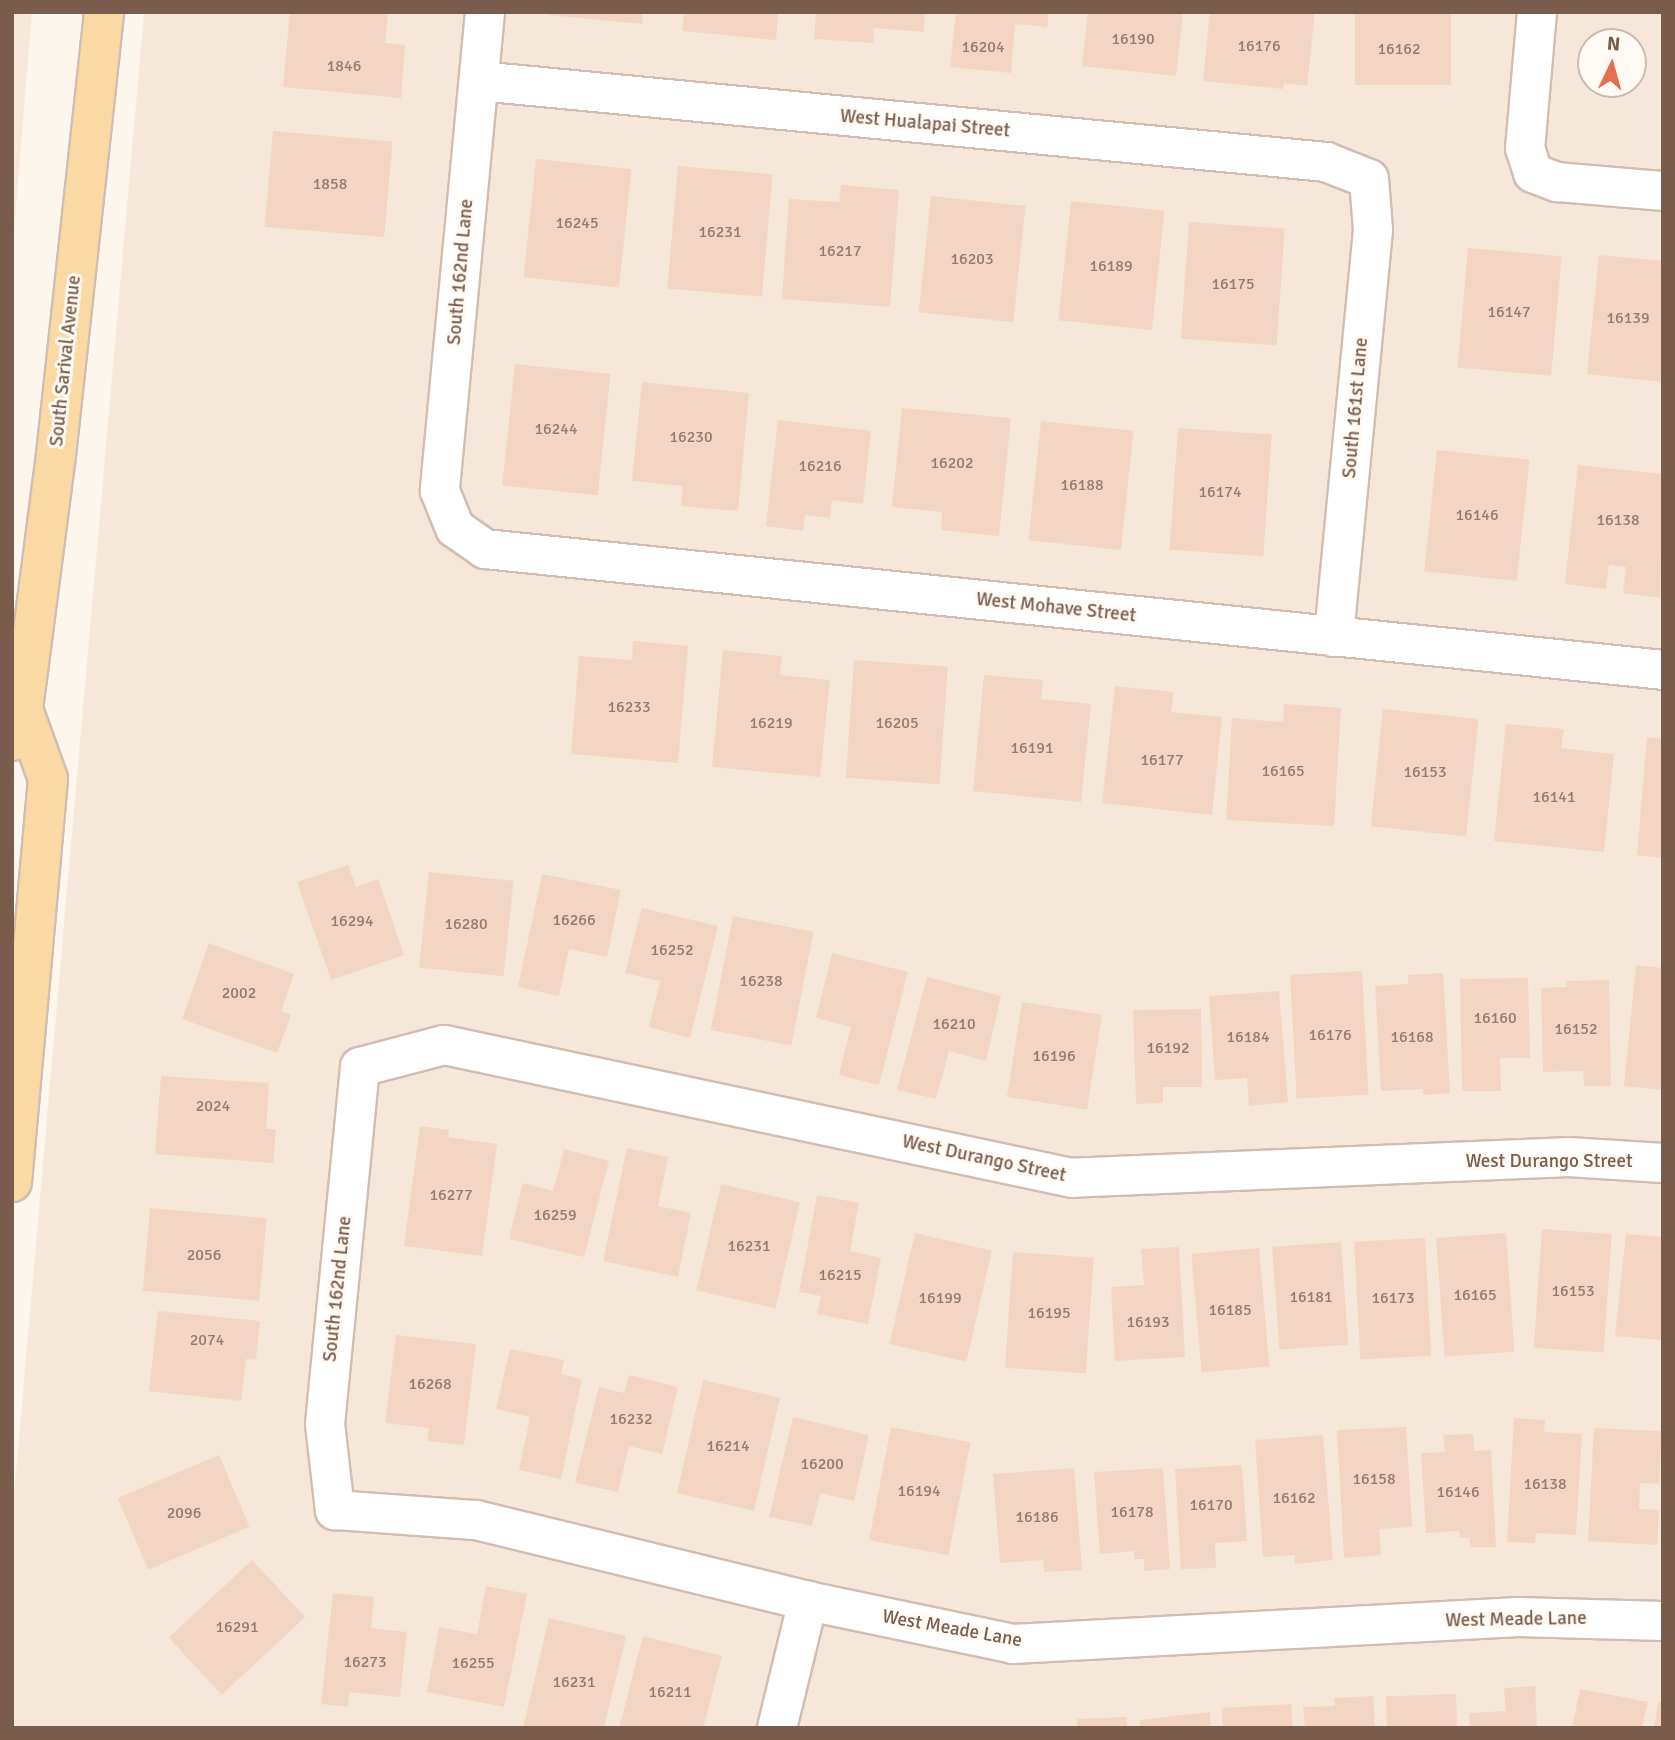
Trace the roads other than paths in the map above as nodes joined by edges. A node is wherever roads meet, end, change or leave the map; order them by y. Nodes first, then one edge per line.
1 (104, 12) edge
2 (485, 12) edge
3 (1537, 12) edge
4 (479, 81) junction
5 (1368, 179) joint
6 (1663, 191) edge
7 (455, 528) joint
8 (1334, 637) junction
9 (1663, 670) edge
10 (16, 719) edge
11 (360, 1067) joint
12 (1663, 1163) edge
13 (12, 1182) edge
14 (335, 1510) joint
15 (808, 1601) junction
16 (1663, 1621) edge
17 (776, 1728) edge

1 - 10 main road, South Sarival Avenue
2 - 4 street, South 162nd Lane
3 - 6 street
4 - 5 street, West Hualapai Street
4 - 7 street, South 162nd Lane
5 - 8 street, South 161st Lane
7 - 8 street, West Mohave Street
8 - 9 street, West Mohave Street
10 - 13 main road, South Sarival Avenue
11 - 12 street, West Durango Street
11 - 14 street, South 162nd Lane
14 - 15 street, West Meade Lane
15 - 16 street, West Meade Lane
15 - 17 street

